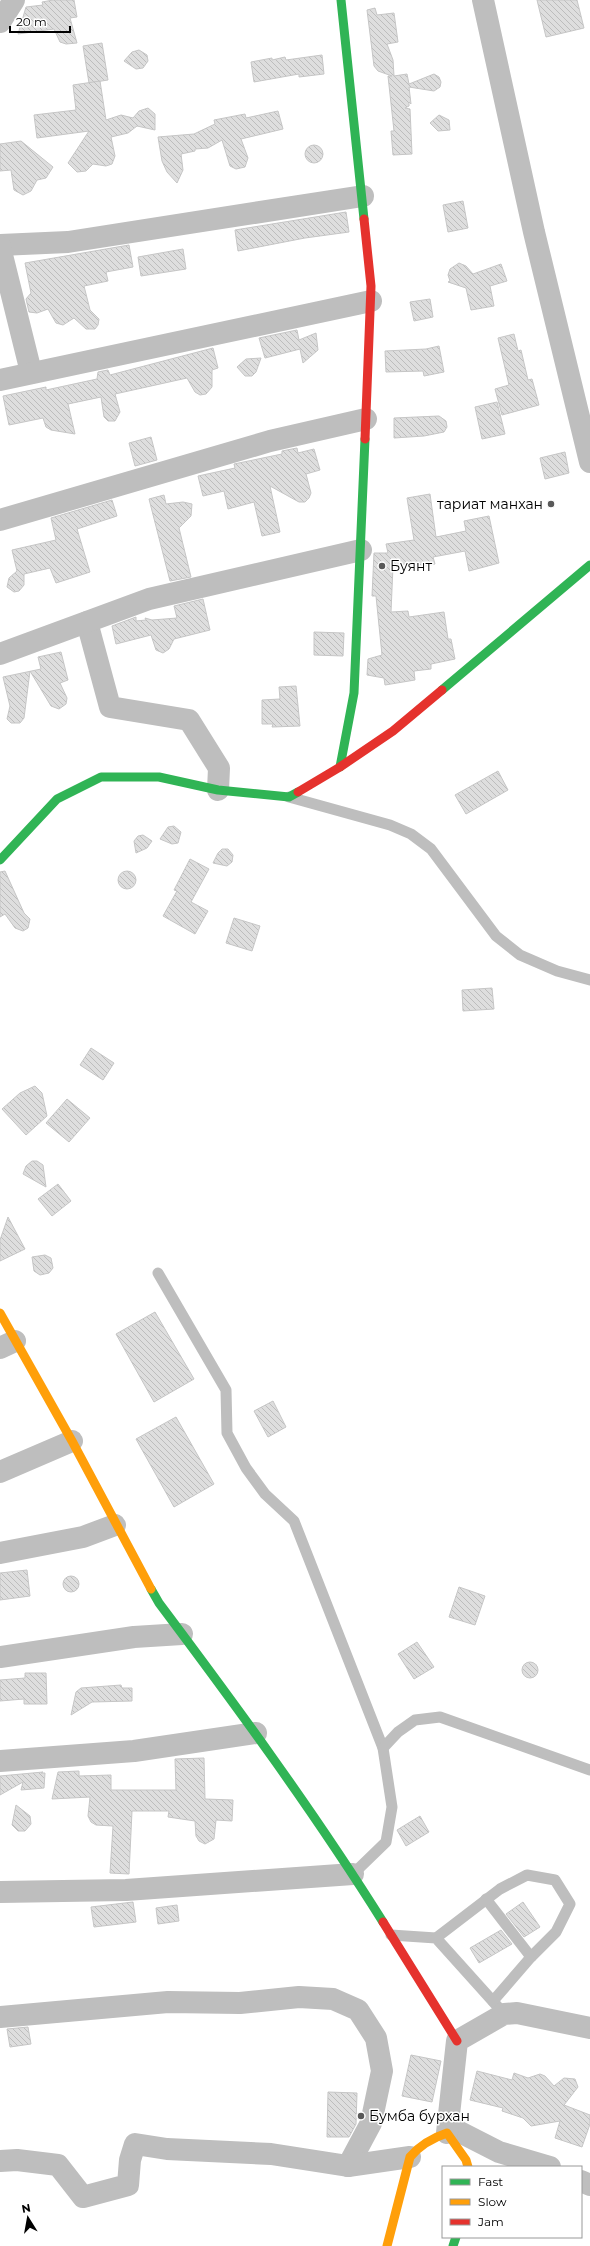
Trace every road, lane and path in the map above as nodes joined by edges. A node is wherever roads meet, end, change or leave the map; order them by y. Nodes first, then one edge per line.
1 (14, 0) edge
2 (341, 0) edge
3 (483, 0) edge
4 (0, 22) edge
5 (363, 196) junction
6 (0, 246) edge
7 (371, 301) junction
8 (31, 372) junction
9 (0, 380) edge
10 (366, 419) junction
11 (590, 462) edge
12 (0, 520) edge
13 (361, 550) junction
14 (590, 565) edge
15 (87, 622) junction
16 (0, 654) edge
17 (340, 767) junction
18 (218, 790) junction
19 (289, 797) junction
20 (0, 860) edge
21 (590, 980) edge
22 (158, 1273) dead end
23 (0, 1313) edge
24 (8, 1345) edge
25 (72, 1441) junction
26 (0, 1472) edge
27 (115, 1525) junction
28 (0, 1553) edge
29 (182, 1634) junction
30 (0, 1657) edge
31 (256, 1733) junction
32 (383, 1748) junction
33 (0, 1761) edge
34 (590, 1770) edge
35 (353, 1874) junction
36 (0, 1892) edge
37 (486, 1899) junction
38 (391, 1935) junction
39 (436, 1938) junction
40 (531, 1957) junction
41 (498, 2008) junction
42 (0, 2017) edge
43 (590, 2028) edge
44 (456, 2041) junction
45 (447, 2129) junction
46 (410, 2157) junction
47 (0, 2161) edge
48 (348, 2166) junction
49 (468, 2166) edge
50 (547, 2166) edge
51 (387, 2246) edge

1 - 4 street
2 - 5 street
3 - 11 street
5 - 6 street
5 - 7 street
6 - 8 street
7 - 8 street
7 - 10 street
8 - 9 street
10 - 12 street
10 - 13 street
13 - 15 street
13 - 17 street
14 - 17 street
15 - 16 street
15 - 18 street
17 - 19 street
18 - 19 street
18 - 20 street
19 - 21 lane
22 - 32 lane
23 - 24 street
24 - 25 street
25 - 26 street
25 - 27 street
27 - 28 street
27 - 29 street
29 - 30 street
29 - 31 street
31 - 33 street
31 - 35 street
32 - 34 lane
32 - 35 lane
35 - 36 street
35 - 38 street
37 - 39 lane
37 - 40 lane
37 - 40 lane
38 - 39 lane
38 - 44 street
39 - 41 lane
40 - 41 lane
41 - 43 street
41 - 44 street
42 - 48 street
44 - 45 street
45 - 46 street
45 - 49 street
45 - 50 street
46 - 48 street
46 - 51 street
47 - 48 street

